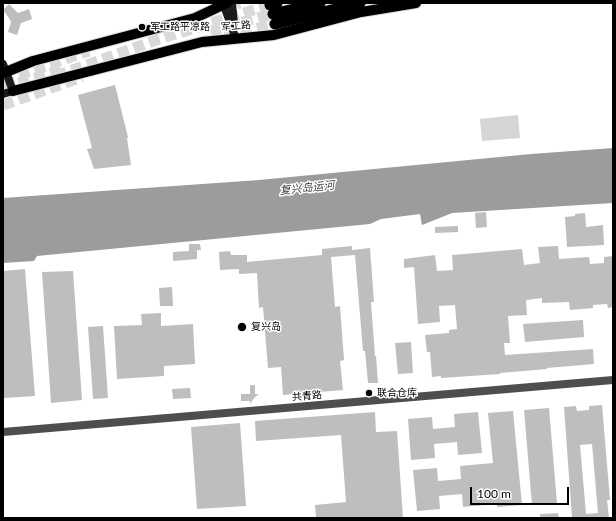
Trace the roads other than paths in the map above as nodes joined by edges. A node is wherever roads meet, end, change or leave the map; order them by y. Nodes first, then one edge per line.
1 (226, 3) edge
2 (320, 3) edge
3 (360, 3) edge
4 (416, 3) edge
5 (274, 12) edge
6 (236, 39) junction
7 (4, 69) edge
8 (8, 93) edge
9 (613, 380) edge
10 (3, 432) edge

1 - 6 main road
1 - 7 main road, 军工路
2 - 5 highway
3 - 5 highway
4 - 6 main road, 军工路
6 - 8 main road, 军工路
7 - 8 main road
9 - 10 street, 共青路

